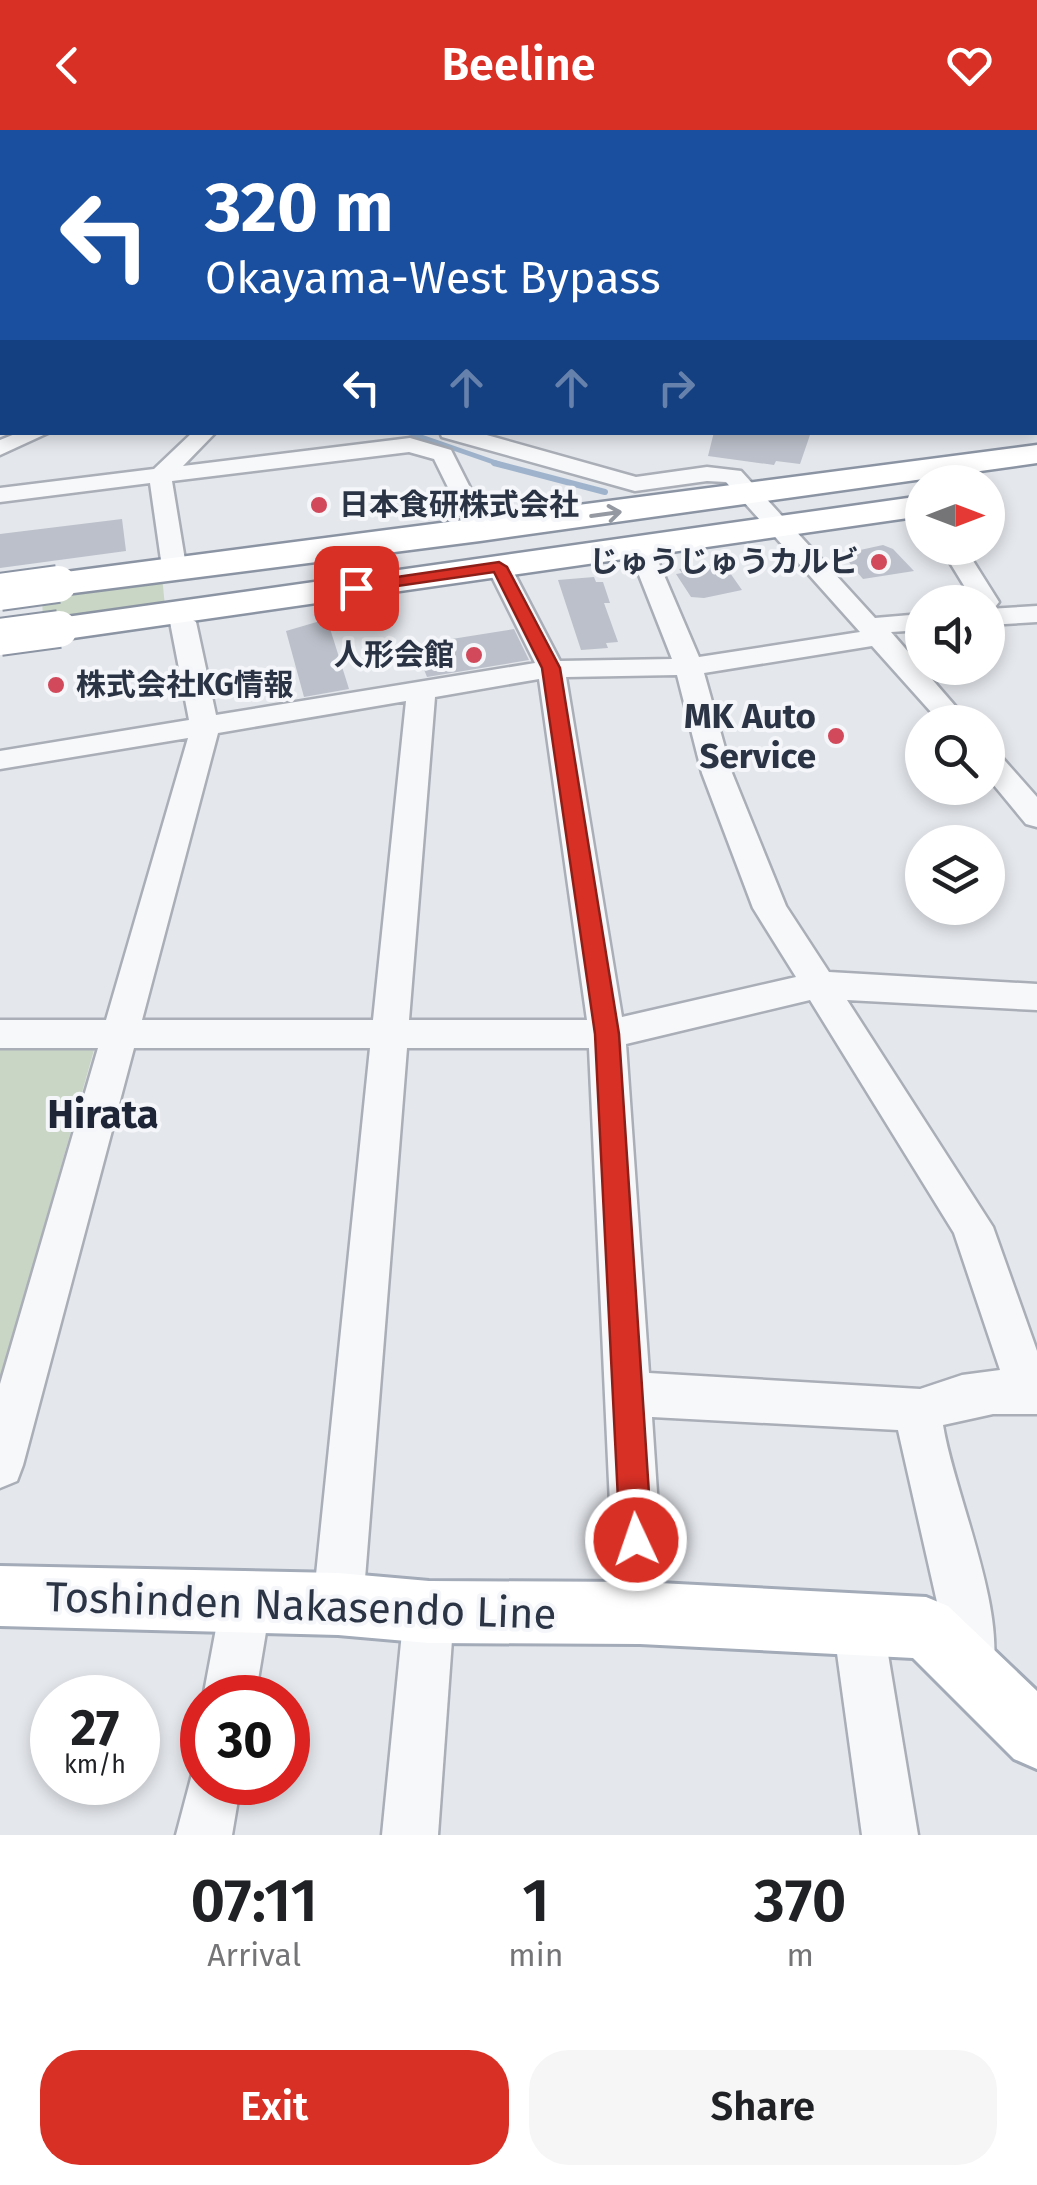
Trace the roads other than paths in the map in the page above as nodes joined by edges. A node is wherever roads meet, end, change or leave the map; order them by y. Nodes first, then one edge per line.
1 (877, 130) edge
2 (887, 130) edge
3 (32, 435) edge
4 (203, 435) edge
5 (461, 435) edge
6 (0, 448) edge
7 (1037, 454) edge
8 (160, 476) junction
9 (0, 495) edge
10 (750, 495) junction
11 (905, 509) edge
12 (780, 527) junction
13 (480, 531) junction
14 (402, 539) junction
15 (640, 547) junction
16 (173, 560) junction
17 (499, 567) junction
18 (430, 577) junction
19 (0, 584) edge
20 (29, 585) edge
21 (1005, 611) edge
22 (1037, 614) edge
23 (183, 622) junction
24 (905, 626) edge
25 (876, 632) junction
26 (31, 636) edge
27 (0, 648) edge
28 (689, 667) junction
29 (551, 668) junction
30 (421, 692) junction
31 (940, 705) edge
32 (205, 728) junction
33 (0, 760) edge
34 (1005, 779) edge
35 (1036, 815) edge
36 (820, 986) junction
37 (1037, 997) edge
38 (390, 1033) junction
39 (0, 1034) edge
40 (118, 1034) junction
41 (607, 1034) junction
42 (1033, 1391) edge
43 (628, 1394) junction
44 (922, 1412) junction
45 (0, 1465) edge
46 (0, 1596) edge
47 (246, 1602) junction
48 (338, 1604) junction
49 (429, 1612) junction
50 (640, 1613) junction
51 (858, 1624) junction
52 (970, 1670) junction
53 (233, 1675) edge
54 (1037, 1736) edge
55 (210, 1805) edge
56 (204, 1835) edge
57 (410, 1835) edge
58 (890, 1835) edge

1 - 2 street
3 - 6 street
4 - 8 street
5 - 10 street
7 - 10 highway
8 - 9 street
8 - 13 street
8 - 16 street
10 - 12 street
13 -> 10 highway
11 - 12 highway
12 - 15 highway
12 - 25 street
13 - 14 highway
14 - 16 street
14 - 20 highway
15 - 17 highway
15 - 28 street
16 - 20 street
17 - 18 highway
17 - 29 street
18 - 23 street
18 - 26 highway
19 - 20 street
20 - 26 street
21 - 22 street
23 - 26 street
23 - 32 street
24 - 25 street
25 - 28 street
25 - 31 street
26 - 27 street
28 - 29 street
28 - 36 street
29 - 30 street
29 - 41 street
30 - 32 street
30 - 38 street
32 - 33 street
32 - 40 street
34 - 35 street
36 - 37 street
36 - 41 street
36 - 42 street
38 - 40 street
38 - 41 street
38 - 48 street
39 - 40 street
40 - 45 street
41 - 43 street
42 - 44 street
43 - 44 street
43 - 50 street
44 - 52 street
46 - 47 main road, Toshinden Nakasendo Line
47 - 48 main road, Toshinden Nakasendo Line
47 - 53 street
48 - 49 main road, Toshinden Nakasendo Line
49 - 50 main road, Toshinden Nakasendo Line
49 - 57 street
50 - 51 main road, Toshinden Nakasendo Line
51 - 52 main road, Toshinden Nakasendo Line
51 - 58 street
52 - 54 main road, Toshinden Nakasendo Line
55 - 56 street

